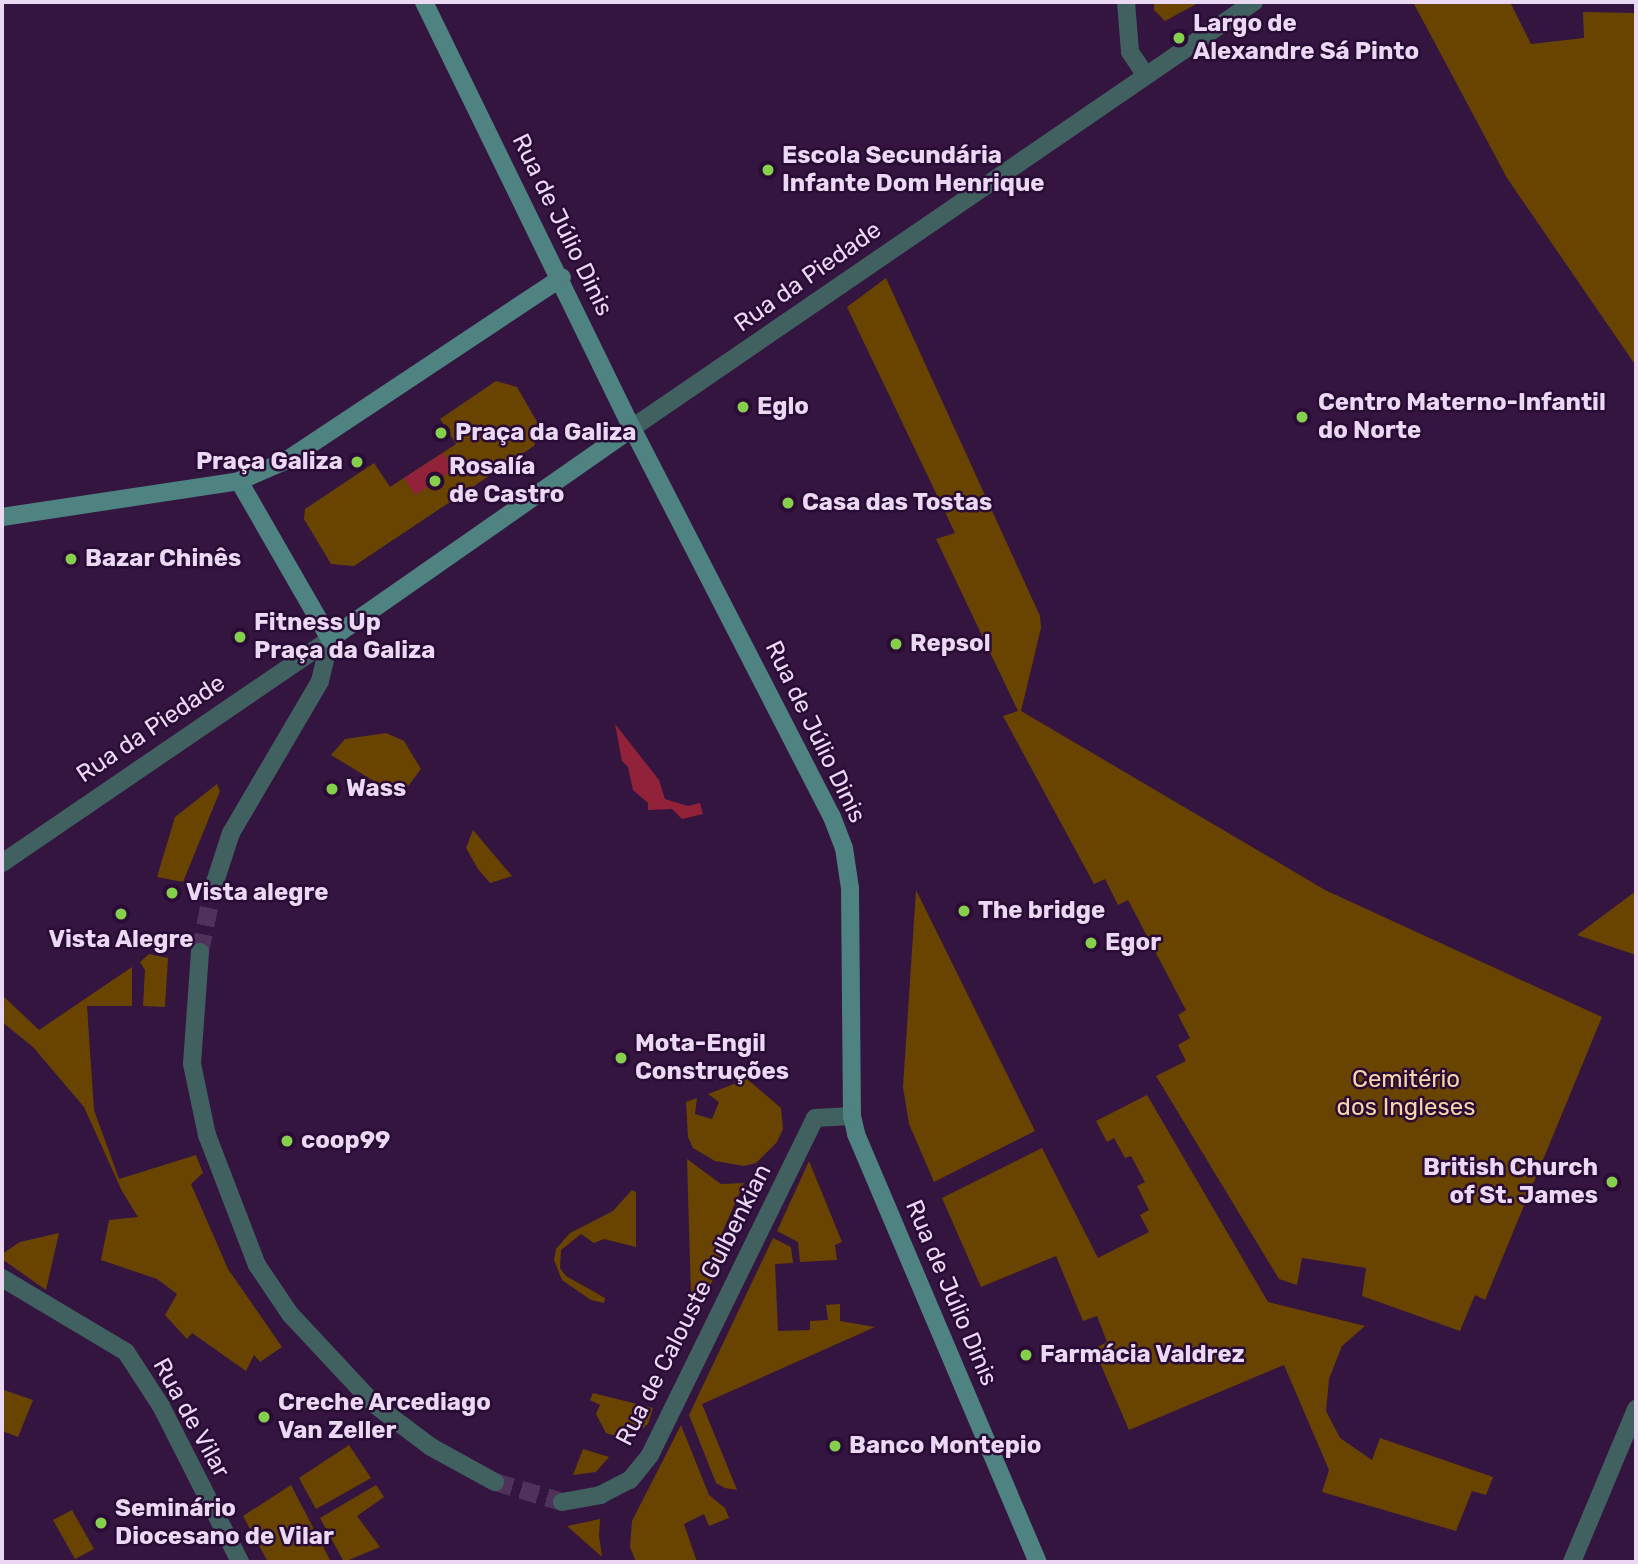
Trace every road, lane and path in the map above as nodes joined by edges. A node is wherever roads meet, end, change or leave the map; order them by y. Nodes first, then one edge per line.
1 (424, 2) edge
2 (1126, 2) edge
3 (1254, 2) edge
4 (1145, 74) junction
5 (562, 277) junction
6 (632, 428) junction
7 (239, 481) junction
8 (2, 517) edge
9 (330, 639) junction
10 (2, 863) edge
11 (213, 888) tunnel mouth
12 (200, 952) tunnel mouth
13 (852, 1116) junction
14 (2, 1279) edge
15 (1636, 1409) edge
16 (495, 1482) tunnel mouth
17 (562, 1502) tunnel mouth
18 (240, 1562) edge
19 (1038, 1562) edge
20 (1572, 1562) edge

1 - 5 main road, Rua de Júlio Dinis
2 - 4 street
3 - 4 street, Rua da Piedade
4 - 6 street, Rua da Piedade
5 - 6 main road, Rua de Júlio Dinis
5 - 7 main road
6 - 9 main road
6 - 13 main road, Rua de Júlio Dinis
7 - 8 main road
7 - 9 main road
9 - 10 street, Rua da Piedade
9 - 11 street
12 - 16 street
13 - 17 street, Rua de Calouste Gulbenkian
13 - 19 main road, Rua de Júlio Dinis
14 - 18 street, Rua de Vilar
15 - 20 street

